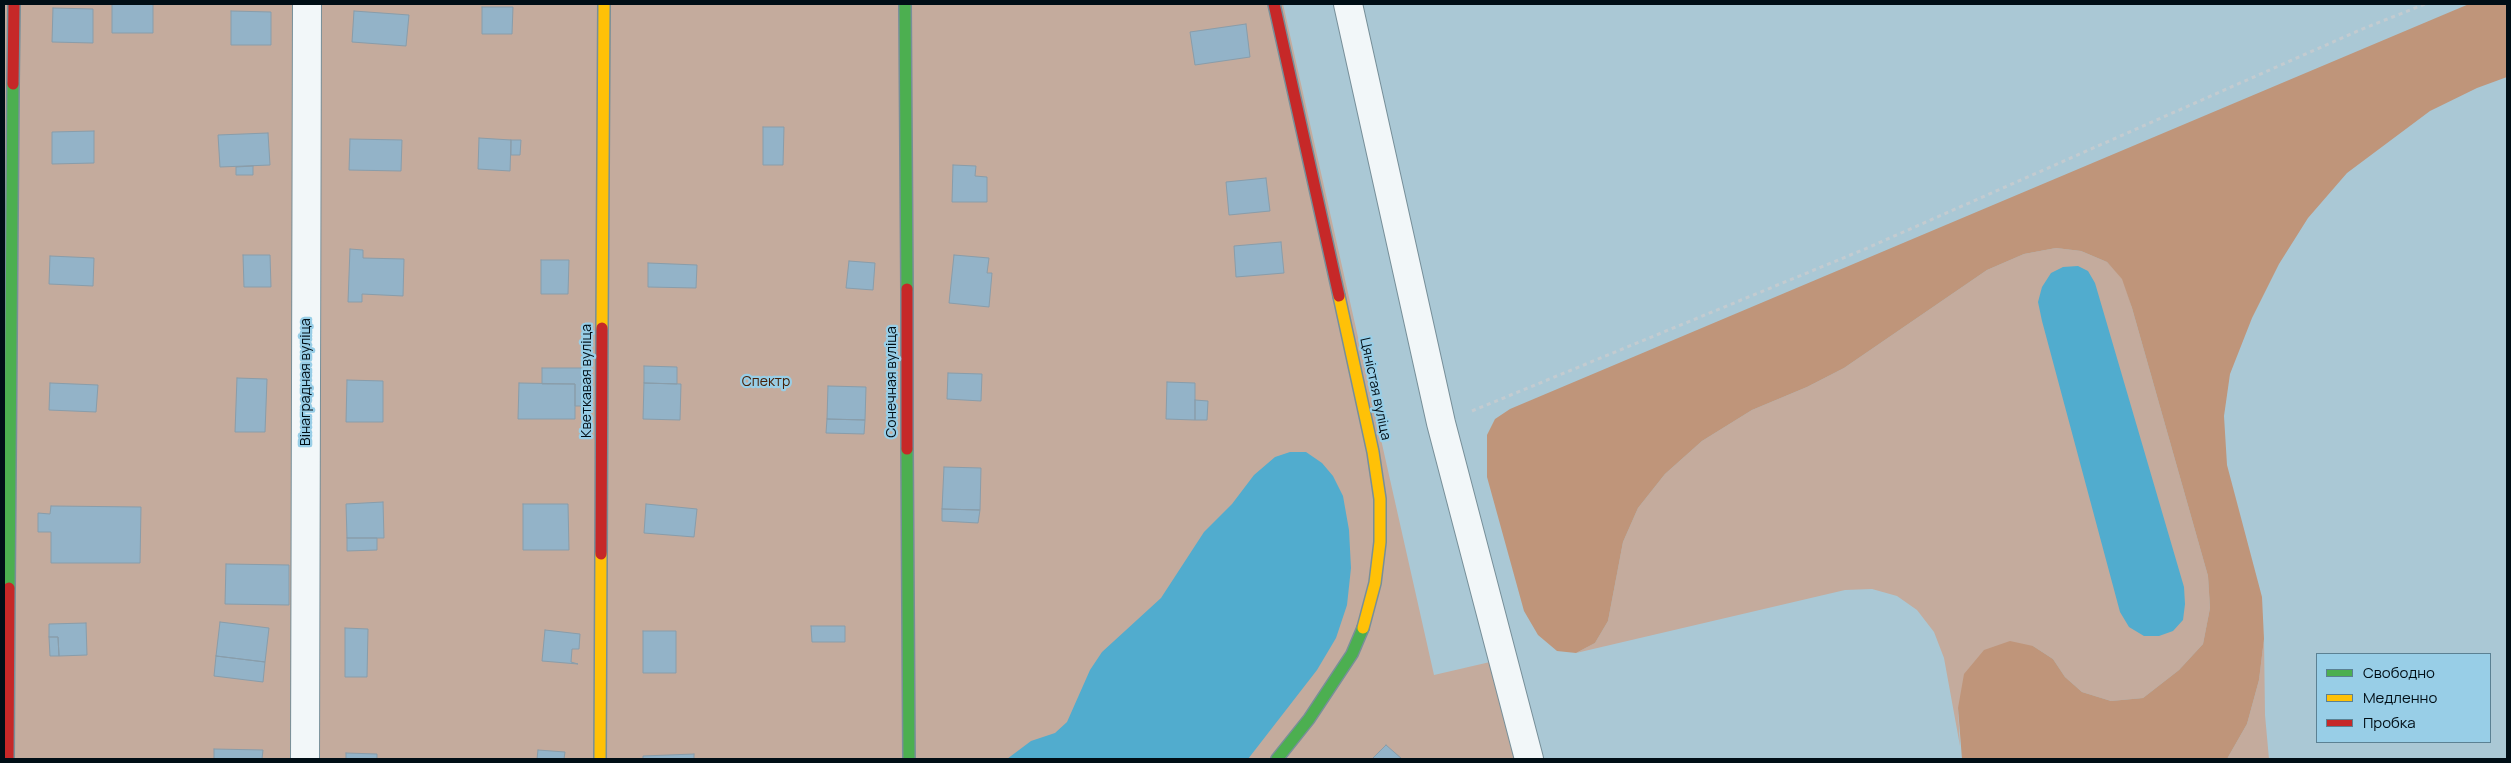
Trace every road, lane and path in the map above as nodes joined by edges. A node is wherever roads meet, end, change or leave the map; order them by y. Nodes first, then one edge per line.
1 (14, 4) edge
2 (307, 4) edge
3 (604, 4) edge
4 (905, 4) edge
5 (1274, 4) edge
6 (1348, 4) edge
7 (2425, 4) edge
8 (1441, 423) junction
9 (8, 759) edge
10 (305, 759) edge
11 (600, 759) edge
12 (909, 759) edge
13 (1277, 759) edge
14 (1529, 759) edge

1 - 9 street
2 - 10 street, Вінаградная вуліца
3 - 11 street, Кветкавая вуліца
4 - 12 street, Сонечная вуліца
5 - 13 street, Цяністая вуліца
6 - 8 street
7 - 8 path
8 - 14 street

